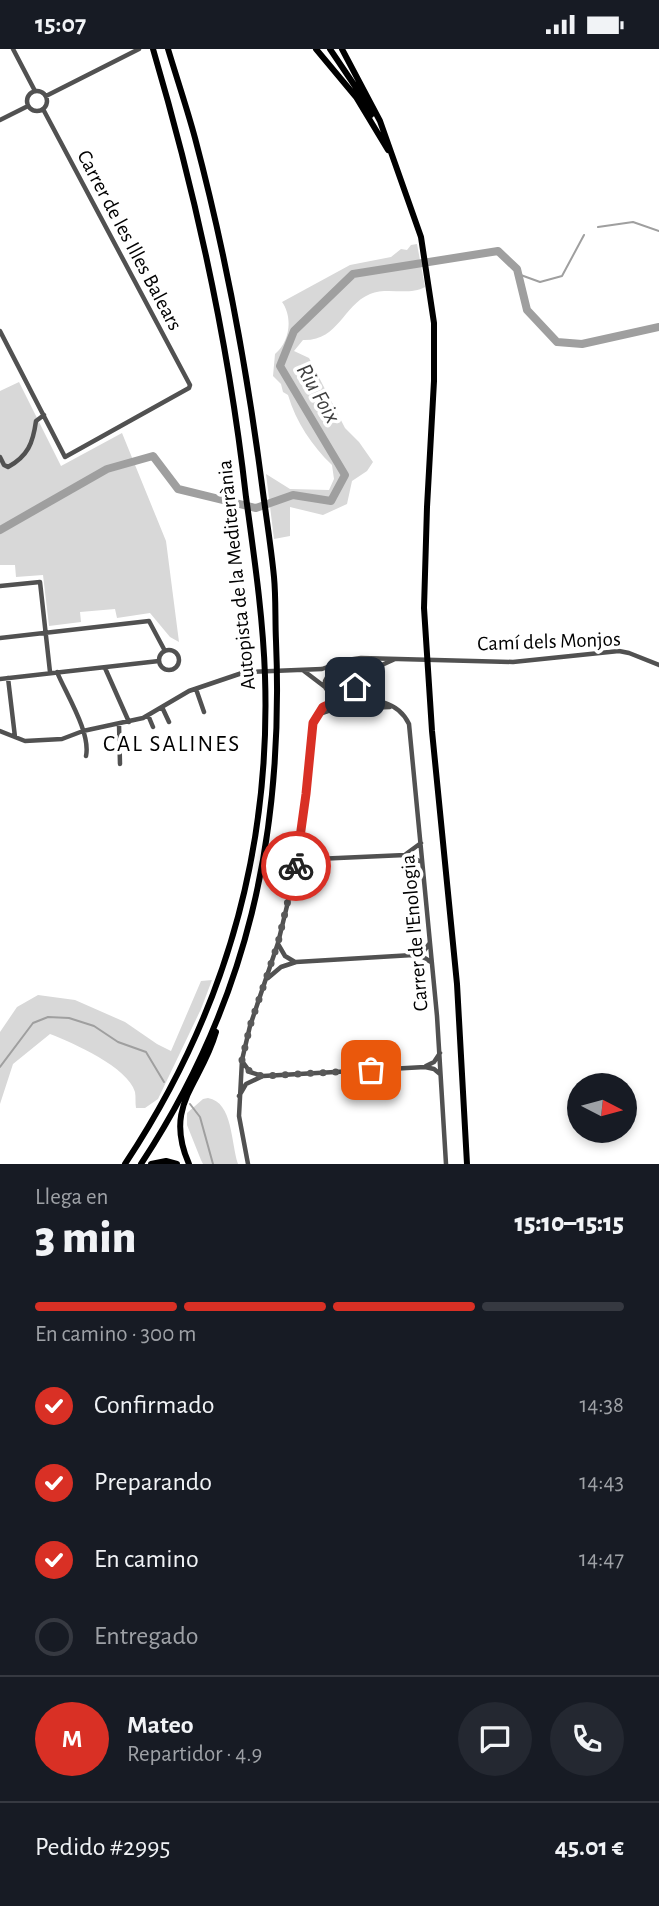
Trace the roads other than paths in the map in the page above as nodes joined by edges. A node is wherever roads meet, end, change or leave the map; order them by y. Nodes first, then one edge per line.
1 (13, 49) edge
2 (153, 49) edge
3 (168, 49) edge
4 (316, 49) edge
5 (330, 49) edge
6 (342, 49) edge
7 (138, 50) edge
8 (34, 91) junction
9 (46, 96) junction
10 (29, 106) junction
11 (43, 109) junction
12 (0, 120) edge
13 (393, 157) junction
14 (0, 331) edge
15 (44, 415) junction
16 (0, 457) edge
17 (0, 586) edge
18 (45, 632) junction
19 (0, 638) edge
20 (165, 651) junction
21 (397, 658) junction
22 (159, 661) junction
23 (334, 665) junction
24 (659, 665) edge
25 (105, 668) junction
26 (303, 670) junction
27 (50, 672) junction
28 (57, 672) junction
29 (8, 678) junction
30 (0, 679) edge
31 (325, 687) junction
32 (355, 687) junction
33 (196, 689) junction
34 (341, 699) junction
35 (392, 707) junction
36 (162, 708) junction
37 (204, 712) dead end
38 (148, 715) junction
39 (318, 715) junction
40 (129, 722) junction
41 (169, 722) dead end
42 (119, 724) junction
43 (153, 727) dead end
44 (0, 731) edge
45 (83, 731) junction
46 (15, 738) junction
47 (86, 756) dead end
48 (120, 764) dead end
49 (421, 843) junction
50 (300, 845) junction
51 (405, 855) junction
52 (316, 859) junction
53 (423, 863) junction
54 (294, 877) junction
55 (278, 943) junction
56 (429, 943) junction
57 (413, 955) junction
58 (296, 962) junction
59 (431, 962) junction
60 (267, 979) junction
61 (224, 1003) junction
62 (440, 1053) junction
63 (242, 1060) junction
64 (425, 1066) junction
65 (262, 1076) junction
66 (441, 1076) junction
67 (239, 1097) junction
68 (125, 1164) edge
69 (141, 1164) edge
70 (152, 1164) edge
71 (177, 1164) edge
72 (189, 1164) edge
73 (248, 1164) edge
74 (446, 1164) edge
75 (467, 1164) edge

1 - 8 street
2 - 68 highway, Autopista de la Mediterrània
3 - 61 highway, Autopista de la Mediterrània
4 - 13 highway
5 - 13 highway
6 - 13 highway
7 - 9 street
8 - 9 street
8 - 10 street
9 - 11 street
10 - 11 street
10 - 12 street
11 - 15 street, Carrer de les Illes Balears
13 - 75 highway
14 - 15 street
15 - 16 street
17 - 18 street
18 - 19 street
18 - 20 street
18 - 27 street
20 - 22 street
20 - 22 street
21 - 23 street, Camí dels Monjos
21 - 24 street, Camí dels Monjos
21 - 32 street
22 - 25 street
23 - 26 street, Camí dels Monjos
23 - 31 street
23 - 32 street
25 - 28 street
25 - 40 street
26 - 31 street
26 - 33 street, Camí dels Monjos
27 - 28 street
27 - 29 street
28 - 45 street
29 - 30 street
29 - 46 street
31 - 34 street
32 - 34 street
33 - 36 street, Camí dels Monjos
33 - 37 street
34 - 35 street
34 - 39 street
35 - 39 street
35 - 49 street, Carrer de l'Enologia
36 - 38 street, Camí dels Monjos
36 - 41 street
38 - 40 street, Camí dels Monjos
38 - 43 street
39 - 50 street
40 - 42 street, Camí dels Monjos
42 - 45 street, Camí dels Monjos
42 - 48 street
44 - 46 street
45 - 46 street, Camí dels Monjos
45 - 47 street
49 - 51 street
49 - 53 street, Carrer de l'Enologia
50 - 52 street
50 - 54 street
51 - 52 street
51 - 53 street
52 - 54 street
53 - 56 street, Carrer de l'Enologia
54 - 55 street
55 - 58 street
55 - 60 street
56 - 57 street
56 - 59 street, Carrer de l'Enologia
57 - 58 street
57 - 59 street
58 - 60 street
59 - 62 street, Carrer de l'Enologia
60 - 63 street
61 - 69 highway, Autopista de la Mediterrània
61 - 72 highway
62 - 64 street
62 - 66 street, Carrer de l'Enologia
63 - 65 street
63 - 67 street
64 - 65 street
64 - 66 street
65 - 67 street
66 - 74 street, Carrer de l'Enologia
67 - 73 street
70 - 71 highway

